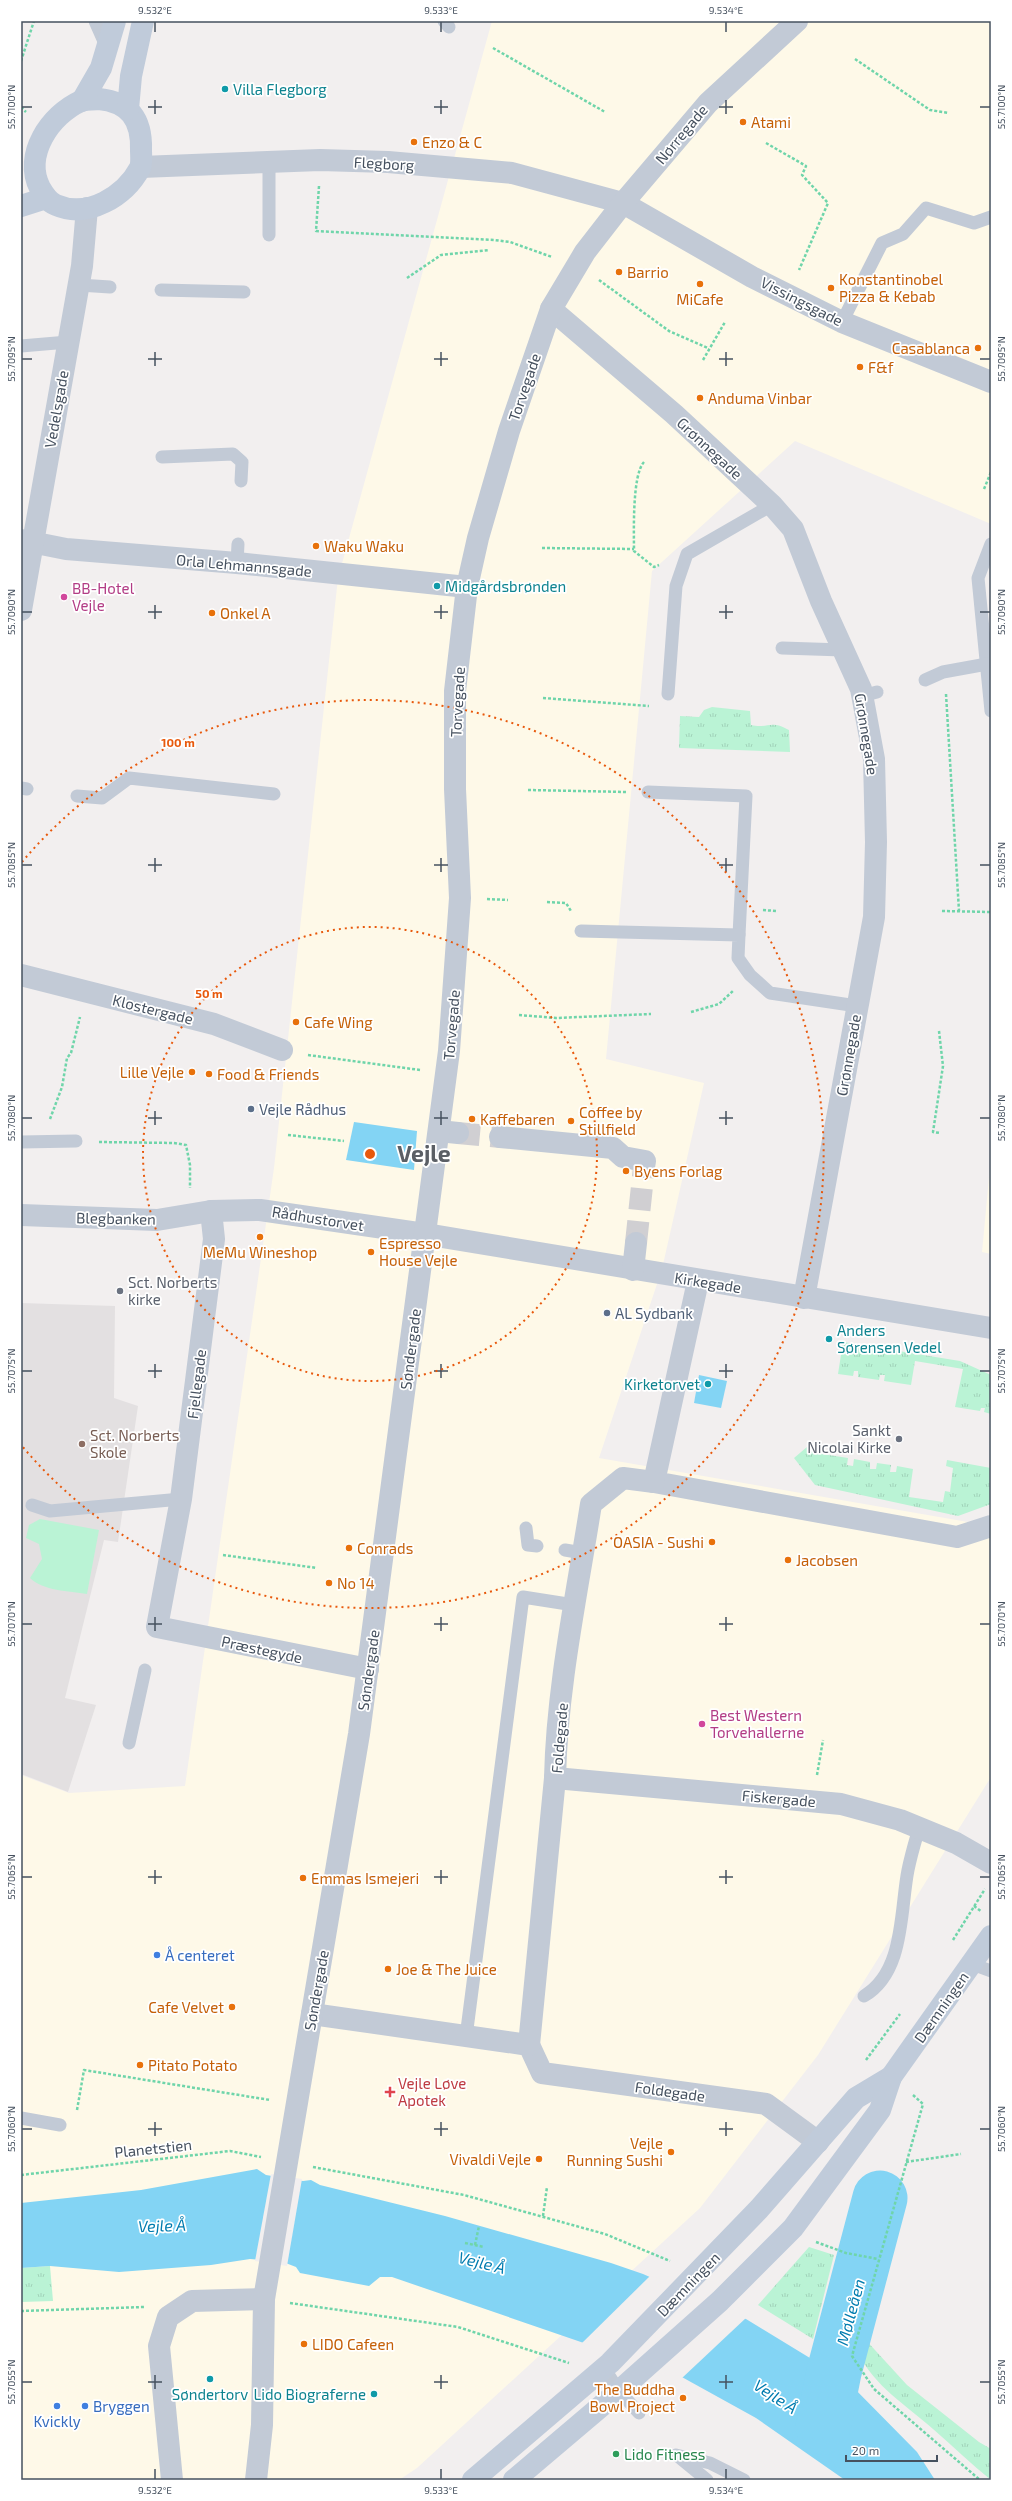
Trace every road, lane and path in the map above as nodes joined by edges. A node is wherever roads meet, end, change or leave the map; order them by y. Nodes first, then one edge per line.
1 (34, 21) edge
2 (95, 21) edge
3 (115, 21) edge
4 (143, 21) edge
5 (797, 21) edge
6 (106, 48) junction
7 (493, 48) dead end
8 (855, 59) dead end
9 (21, 61) edge
10 (82, 100) junction
11 (128, 109) junction
12 (605, 112) dead end
13 (949, 113) dead end
14 (766, 144) dead end
15 (320, 160) junction
16 (269, 162) junction
17 (140, 167) junction
18 (28, 170) edge
19 (46, 198) junction
20 (622, 203) junction
21 (21, 206) edge
22 (87, 208) junction
23 (991, 217) edge
24 (269, 235) dead end
25 (489, 250) dead end
26 (577, 265) junction
27 (407, 278) dead end
28 (78, 285) junction
29 (110, 287) dead end
30 (161, 290) dead end
31 (244, 292) dead end
32 (788, 294) junction
33 (551, 309) junction
34 (725, 322) dead end
35 (842, 322) junction
36 (68, 342) junction
37 (21, 346) edge
38 (708, 348) junction
39 (703, 360) dead end
40 (991, 382) edge
41 (162, 457) dead end
42 (644, 462) dead end
43 (991, 472) edge
44 (241, 481) dead end
45 (984, 489) dead end
46 (772, 505) junction
47 (27, 541) edge
48 (991, 544) edge
49 (542, 548) dead end
50 (467, 587) junction
51 (21, 610) edge
52 (782, 648) dead end
53 (843, 650) junction
54 (987, 664) junction
55 (943, 672) junction
56 (925, 680) dead end
57 (668, 694) joint
58 (543, 698) dead end
59 (991, 711) edge
60 (528, 790) dead end
61 (648, 792) joint
62 (274, 794) dead end
63 (76, 796) dead end
64 (942, 911) dead end
65 (959, 911) junction
66 (991, 912) edge
67 (580, 931) dead end
68 (739, 936) junction
69 (21, 975) edge
70 (750, 975) junction
71 (87, 992) junction
72 (857, 1006) junction
73 (691, 1012) dead end
74 (651, 1014) dead end
75 (519, 1015) dead end
76 (939, 1030) dead end
77 (282, 1050) joint
78 (446, 1074) junction
79 (940, 1133) dead end
80 (288, 1135) dead end
81 (500, 1137) tunnel mouth
82 (76, 1141) joint
83 (344, 1141) dead end
84 (21, 1142) edge
85 (42, 1142) junction
86 (644, 1167) dead end
87 (211, 1211) junction
88 (21, 1215) edge
89 (190, 1215) junction
90 (425, 1234) junction
91 (636, 1243) tunnel mouth
92 (633, 1270) junction
93 (698, 1281) junction
94 (804, 1298) junction
95 (991, 1328) edge
96 (654, 1482) junction
97 (181, 1499) junction
98 (32, 1505) dead end
99 (991, 1526) edge
100 (526, 1528) dead end
101 (537, 1546) dead end
102 (223, 1555) dead end
103 (317, 1568) dead end
104 (574, 1604) junction
105 (156, 1630) joint
106 (368, 1669) junction
107 (145, 1670) dead end
108 (823, 1740) dead end
109 (129, 1743) dead end
110 (555, 1778) junction
111 (813, 1801) junction
112 (919, 1828) junction
113 (991, 1863) edge
114 (991, 1936) edge
115 (982, 1967) edge
116 (864, 1996) dead end
117 (312, 2014) junction
118 (466, 2037) junction
119 (529, 2045) junction
120 (891, 2077) junction
121 (912, 2095) dead end
122 (296, 2104) junction
123 (21, 2118) edge
124 (60, 2125) joint
125 (818, 2142) junction
126 (961, 2154) dead end
127 (287, 2162) junction
128 (906, 2162) junction
129 (21, 2175) edge
130 (547, 2187) dead end
131 (543, 2216) junction
132 (479, 2226) dead end
133 (810, 2239) dead end
134 (466, 2243) dead end
135 (475, 2245) junction
136 (484, 2247) dead end
137 (878, 2260) junction
138 (675, 2263) dead end
139 (264, 2299) junction
140 (21, 2311) edge
141 (168, 2317) junction
142 (576, 2365) dead end
143 (607, 2365) junction
144 (619, 2391) junction
145 (639, 2413) dead end
146 (172, 2480) edge
147 (256, 2480) edge
148 (473, 2480) edge
149 (514, 2480) edge
150 (708, 2480) edge
151 (744, 2480) edge
152 (980, 2480) edge

1 - 9 path
2 - 6 lane
3 - 6 street
4 - 11 street
5 - 20 street, Nørregade
6 - 10 street
7 - 12 path
8 - 13 path
10 - 11 street
10 - 18 street
11 - 17 street
14 - 32 path
15 - 16 street, Flegborg
15 - 20 street, Flegborg
15 - 26 path
16 - 17 street, Flegborg
16 - 24 lane
17 - 22 street
18 - 19 street
19 - 21 street
19 - 22 street
20 - 26 street, Torvegade
20 - 32 street, Vissingsgade
22 - 28 street, Vedelsgade
23 - 35 lane
25 - 27 path
26 - 33 street, Torvegade
26 - 38 path
28 - 29 lane
28 - 36 street, Vedelsgade
30 - 31 lane
32 - 35 street, Vissingsgade
33 - 46 street, Grønnegade
33 - 50 street, Torvegade
34 - 38 path
35 - 40 street, Vissingsgade
36 - 37 lane
36 - 47 street, Vedelsgade
38 - 39 path
41 - 44 lane
42 - 49 path
43 - 45 path
46 - 53 street, Grønnegade
46 - 57 lane
47 - 50 street, Orla Lehmannsgade
47 - 51 street, Vedelsgade
48 - 54 lane
50 - 78 street, Torvegade
52 - 53 lane
53 - 72 street, Grønnegade
54 - 55 lane
54 - 59 lane
55 - 56 lane
55 - 65 path
57 - 58 path
60 - 61 path
61 - 68 lane
62 - 63 lane
64 - 65 path
65 - 66 path
67 - 68 lane
68 - 70 lane
69 - 71 street, Klostergade
70 - 72 lane
70 - 73 path
71 - 77 street, Klostergade
71 - 85 path
72 - 94 street, Grønnegade
74 - 75 path
76 - 79 path
77 - 78 path
78 - 90 street, Torvegade
80 - 83 path
81 - 86 street
82 - 85 lane
82 - 89 path
84 - 85 lane
87 - 89 street, Blegbanken
87 - 90 street, Rådhustorvet
87 - 97 street, Fjellegade
88 - 89 street, Blegbanken
90 - 92 street, Kirkegade
90 - 106 street, Søndergade
91 - 92 street
92 - 93 street, Kirkegade
93 - 94 street, Kirkegade
93 - 96 street
94 - 95 street, Kirkegade
96 - 99 street
96 - 104 street, Foldegade
97 - 98 lane
97 - 105 street, Fjellegade
100 - 101 lane
102 - 103 path
104 - 110 street, Foldegade
104 - 118 lane
105 - 106 street, Præstegyde
106 - 117 street, Søndergade
107 - 109 lane
108 - 111 path
110 - 111 street, Fiskergade
110 - 119 street, Foldegade
111 - 112 street, Fiskergade
112 - 113 street, Fiskergade
112 - 116 lane
114 - 115 street, Dæmningen
115 - 120 street, Dæmningen
117 - 118 street
117 - 122 street, Søndergade
118 - 119 street
119 - 125 street, Foldegade
120 - 125 street, Dæmningen
120 - 144 street, Dæmningen
121 - 128 path
122 - 124 path
122 - 127 street, Søndergade
123 - 124 lane
125 - 143 street, Dæmningen
126 - 128 path
127 - 129 path, Planetstien
127 - 131 path, Planetstien
127 - 139 street, Søndergade
128 - 137 path
130 - 131 path
131 - 138 path, Planetstien
132 - 135 path
133 - 137 path
134 - 135 path
135 - 136 path
137 - 152 path
139 - 141 street
139 - 142 path
139 - 147 street
140 - 141 path
141 - 146 street
143 - 144 lane
143 - 148 street, Dæmningen
144 - 145 lane
144 - 149 street, Dæmningen
150 - 151 lane

